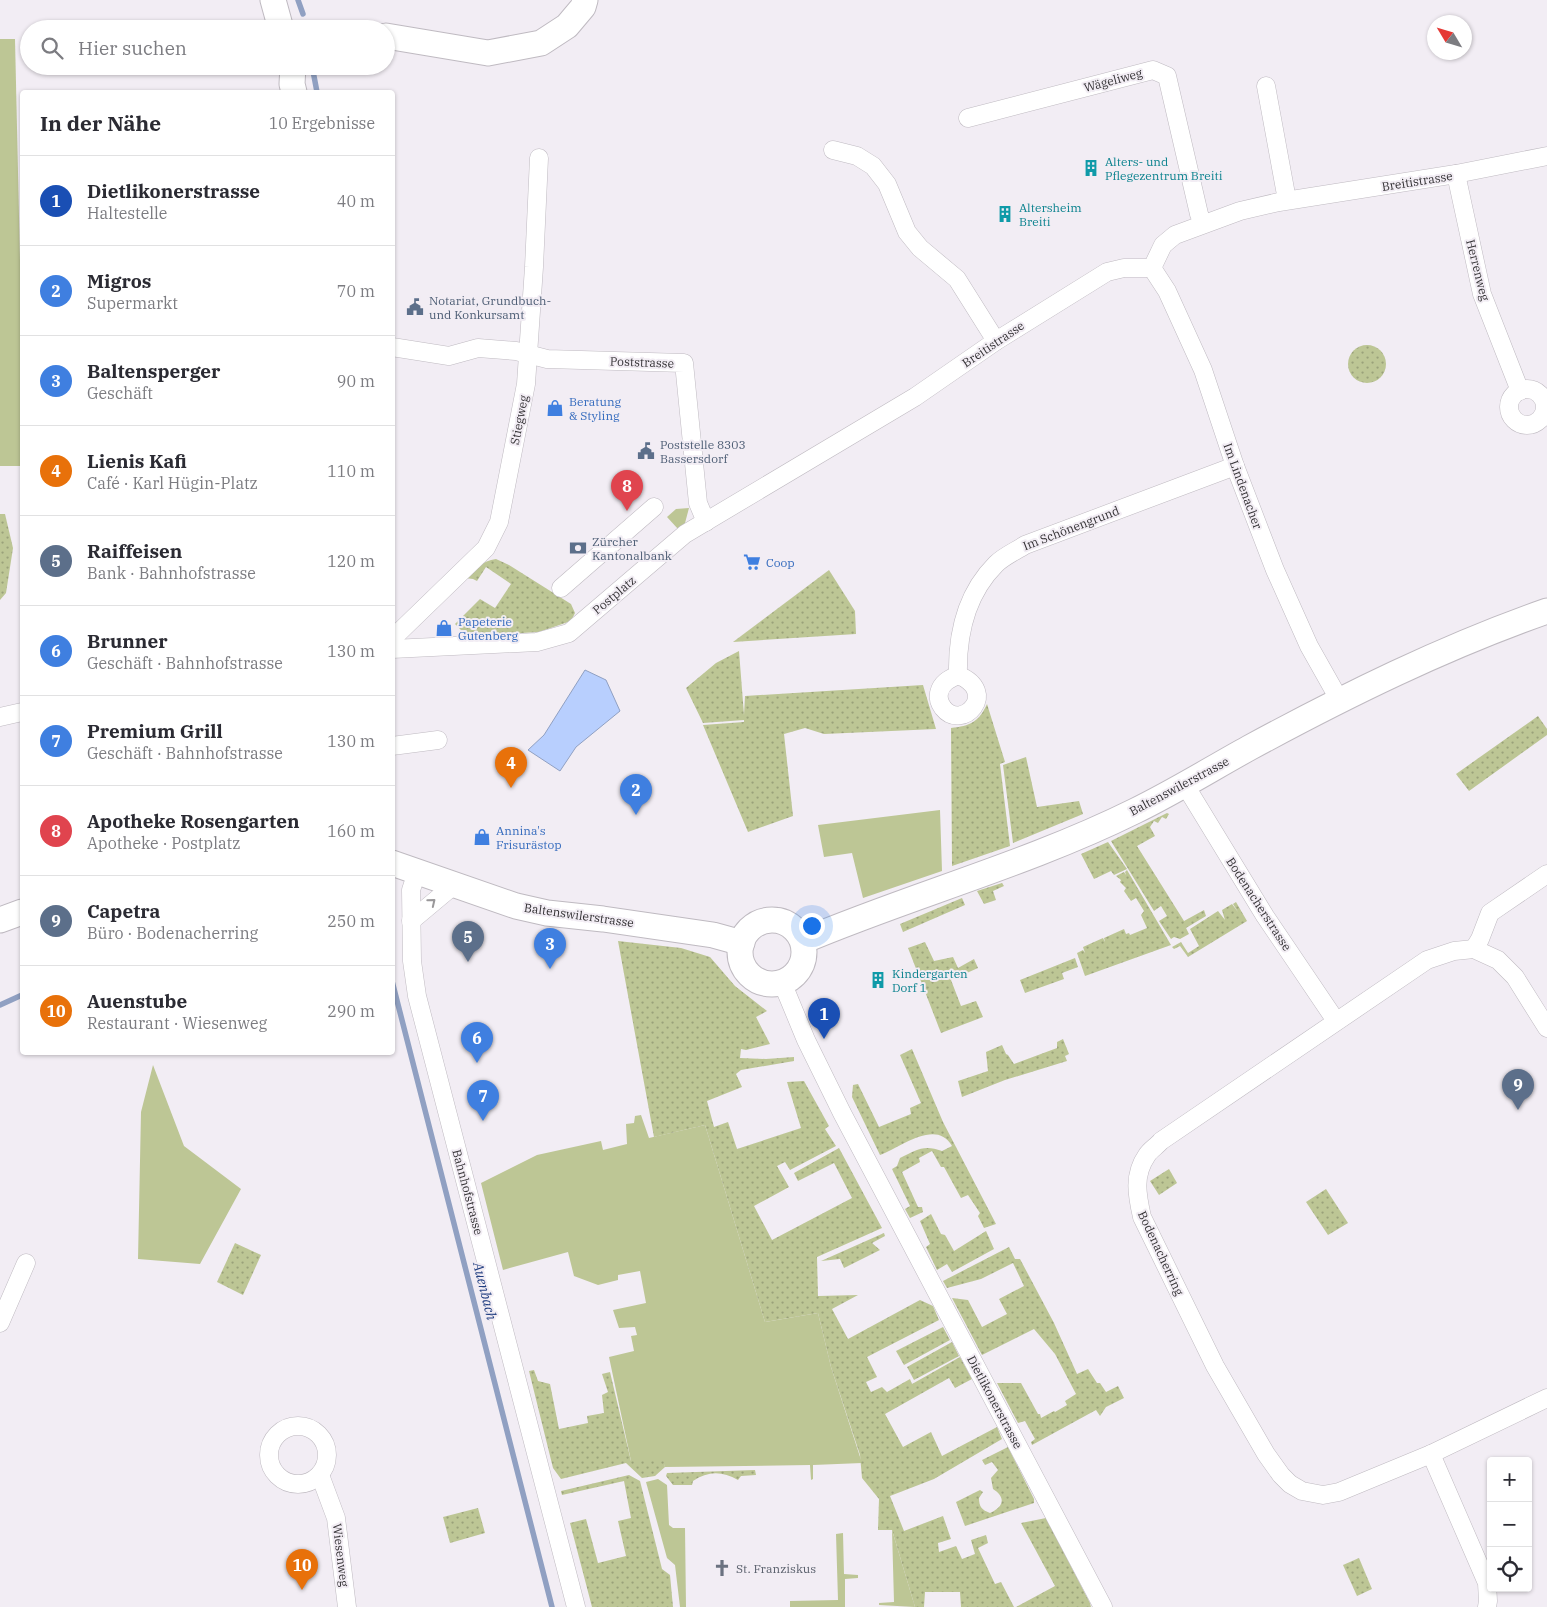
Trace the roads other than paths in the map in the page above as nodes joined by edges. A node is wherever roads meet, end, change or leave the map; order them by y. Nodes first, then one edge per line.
1 (273, 0) edge
2 (585, 0) edge
3 (279, 20) edge
4 (395, 38) edge
5 (292, 75) edge
6 (1266, 86) dead end
7 (294, 90) edge
8 (968, 118) dead end
9 (833, 150) dead end
10 (1547, 156) edge
11 (539, 158) dead end
12 (1456, 174) junction
13 (1286, 200) junction
14 (1203, 224) junction
15 (1152, 268) junction
16 (996, 342) junction
17 (395, 347) edge
18 (529, 355) junction
19 (1520, 390) dead end
20 (1235, 466) junction
21 (654, 507) dead end
22 (706, 522) junction
23 (561, 588) dead end
24 (1547, 611) edge
25 (395, 636) edge
26 (395, 648) edge
27 (958, 675) dead end
28 (1340, 701) junction
29 (20, 712) edge
30 (0, 717) edge
31 (438, 740) dead end
32 (395, 746) edge
33 (1185, 785) junction
34 (395, 864) edge
35 (417, 872) junction
36 (1547, 874) edge
37 (454, 885) junction
38 (20, 913) edge
39 (0, 920) edge
40 (411, 921) junction
41 (803, 941) junction
42 (742, 943) junction
43 (1474, 949) junction
44 (782, 982) junction
45 (1336, 1021) junction
46 (1547, 1028) edge
47 (26, 1263) dead end
48 (0, 1323) edge
49 (1547, 1398) edge
50 (1431, 1454) junction
51 (320, 1475) dead end
52 (347, 1607) edge
53 (576, 1607) edge
54 (1103, 1607) edge
55 (1486, 1607) edge

1 - 3 main road
2 - 4 main road
5 - 7 main road
6 - 13 street
8 - 14 street, Wägeliweg
9 - 16 street
10 - 12 street, Breitistrasse
11 - 18 street, Stiegweg
12 - 13 street, Breitistrasse
12 - 19 street, Herrenweg
13 - 14 street, Breitistrasse
14 - 15 street, Breitistrasse
15 - 16 street, Breitistrasse
15 - 20 street, Im Lindenacher
16 - 22 street, Breitistrasse
17 - 18 street
18 - 22 street, Poststrasse
18 - 25 street, Stiegweg
20 - 27 street, Im Schönengrund
20 - 28 street, Im Lindenacher
21 - 23 street
22 - 26 street, Postplatz
24 - 28 main road, Baltenswilerstrasse
28 - 33 main road, Baltenswilerstrasse
29 - 30 street
31 - 32 street
33 - 41 main road, Baltenswilerstrasse
33 - 45 street, Bodenacherstrasse
34 - 35 main road, Baltenswilerstrasse
35 - 37 main road, Baltenswilerstrasse
35 - 40 street, Bahnhofstrasse
36 - 43 street
40 -> 37 street
37 - 42 main road, Baltenswilerstrasse
38 - 39 main road
40 - 53 street, Bahnhofstrasse
41 - 42 main road
41 - 44 main road
42 - 44 main road
43 - 45 street, Bodenacherring
43 - 46 street
44 - 54 street, Dietlikonerstrasse
45 - 50 street, Bodenacherring
47 - 48 street
49 - 50 street, Bodenacherring
50 - 55 street
51 - 52 street, Wiesenweg

